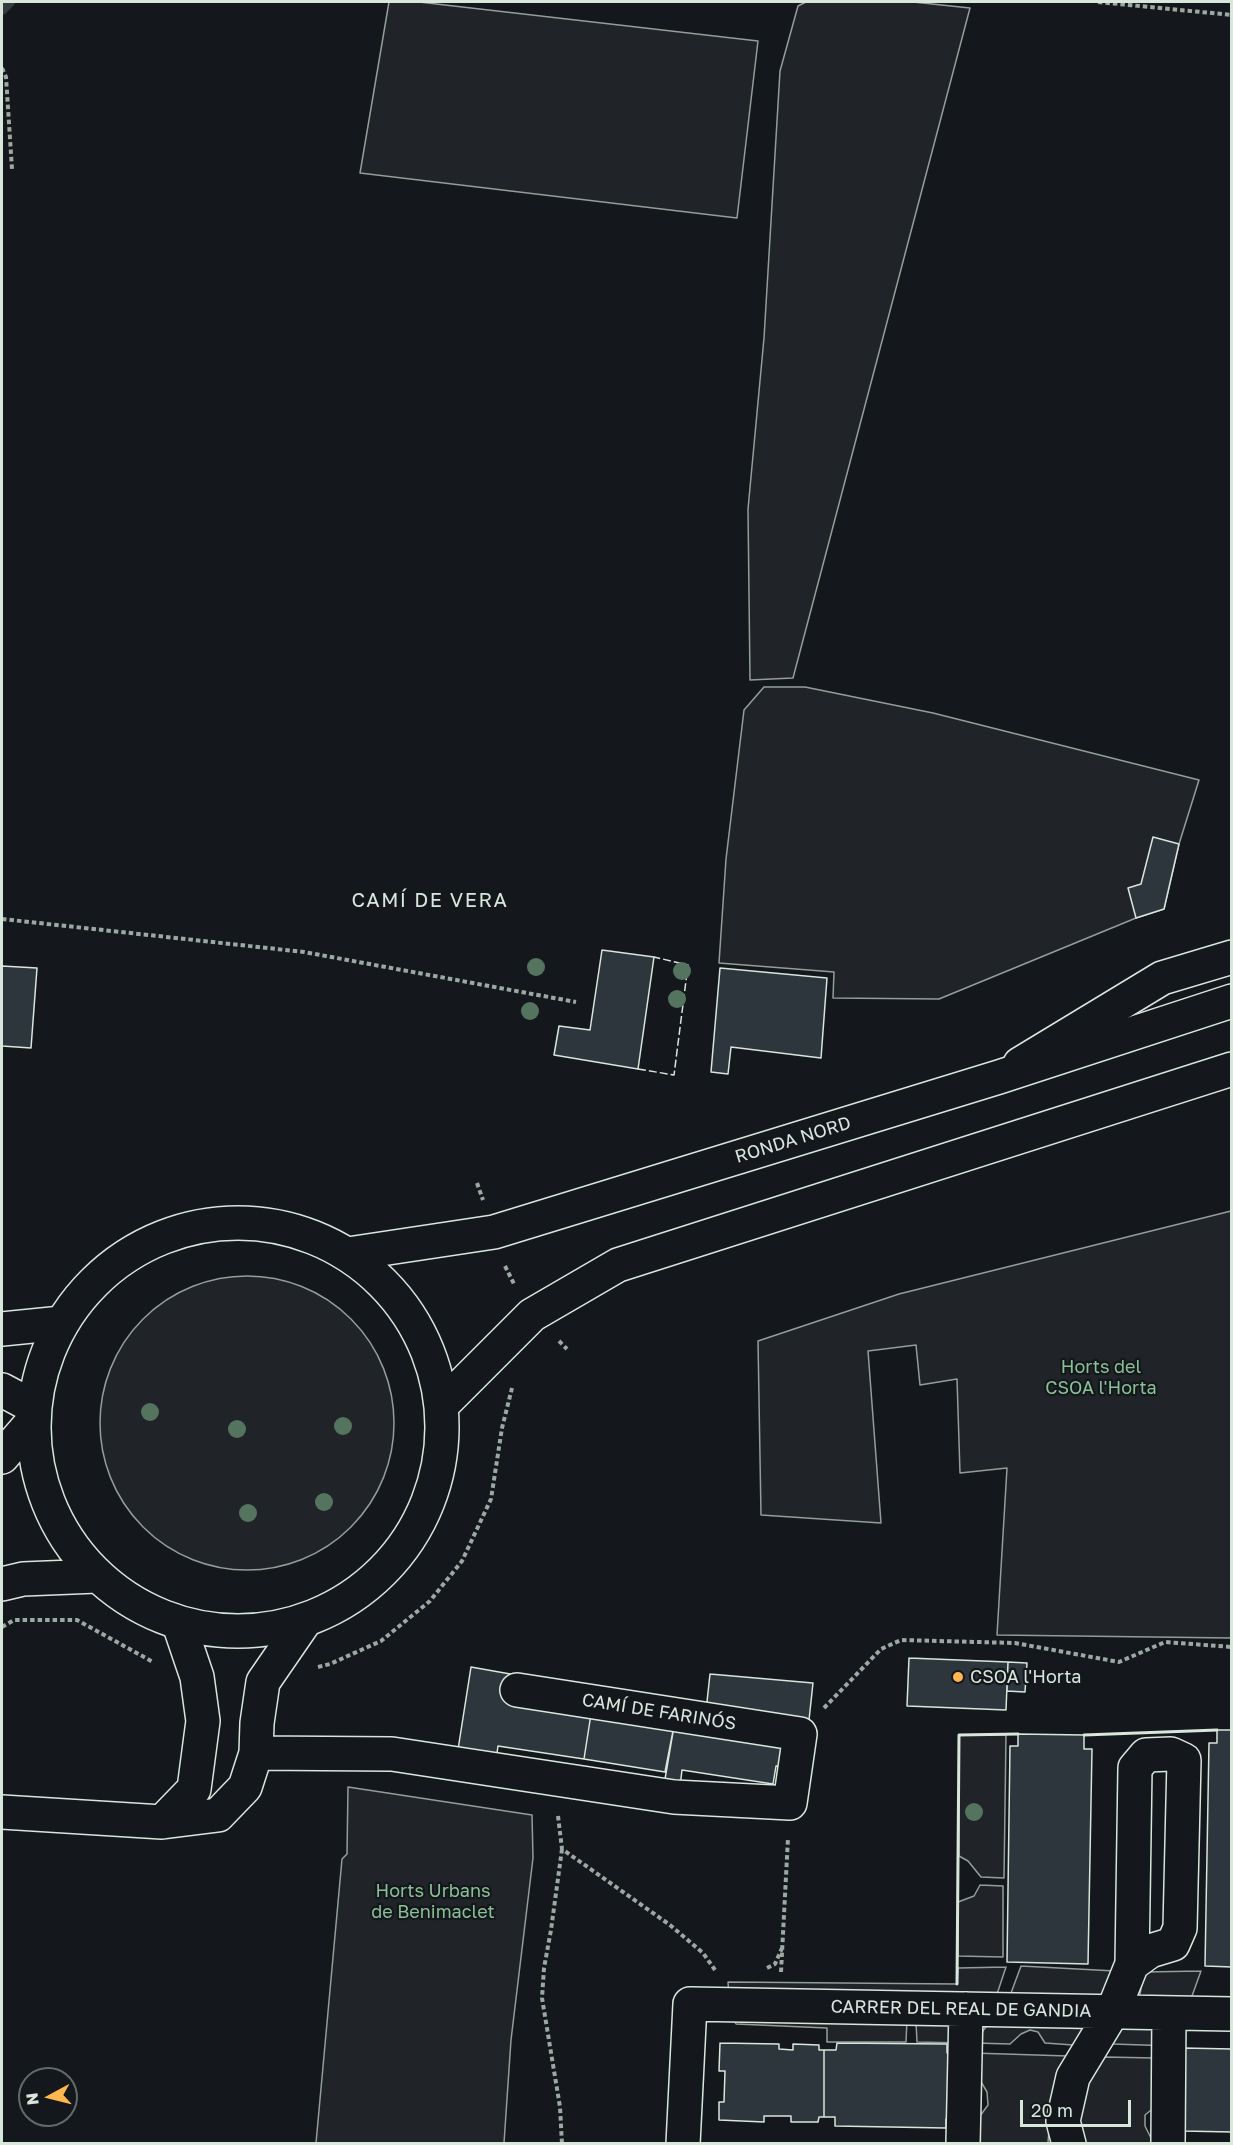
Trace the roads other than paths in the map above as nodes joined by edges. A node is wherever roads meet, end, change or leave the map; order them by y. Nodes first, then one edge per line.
1 (1232, 957) edge
2 (1232, 1001) edge
3 (1232, 1069) edge
4 (999, 1077) junction
5 (348, 1254) junction
6 (62, 1323) junction
7 (2, 1329) edge
8 (2, 1390) edge
9 (441, 1406) junction
10 (34, 1414) junction
11 (2, 1457) edge
12 (96, 1576) junction
13 (2, 1584) edge
14 (305, 1621) junction
15 (179, 1624) junction
16 (517, 1690) dead end
17 (256, 1753) junction
18 (2, 1812) edge
19 (162, 1822) junction
20 (1132, 1964) junction
21 (966, 2009) junction
22 (1113, 2011) junction
23 (1168, 2013) junction
24 (1232, 2014) edge
25 (683, 2144) edge
26 (963, 2144) edge
27 (1069, 2144) edge
28 (1168, 2144) edge

1 - 4 main road
2 - 4 main road, RONDA NORD
3 - 9 main road
4 - 5 main road, RONDA NORD
5 - 6 main road
5 - 9 main road
6 - 7 main road
6 - 10 main road
8 - 10 main road
9 - 14 main road
10 - 11 main road
10 - 12 main road
12 - 13 main road
12 - 15 main road
14 - 15 main road
14 - 17 main road
15 - 19 main road
16 - 17 main road, CAMÍ DE FARINÓS
17 - 19 main road
18 - 19 main road
20 - 20 main road
20 - 22 main road
21 - 22 main road, CARRER DEL REAL DE GANDIA
21 - 25 main road, CARRER DEL REAL DE GANDIA
21 - 26 main road
22 - 23 main road, CARRER DEL REAL DE GANDIA
22 - 27 main road
23 - 24 main road, CARRER DEL REAL DE GANDIA
23 - 28 main road

